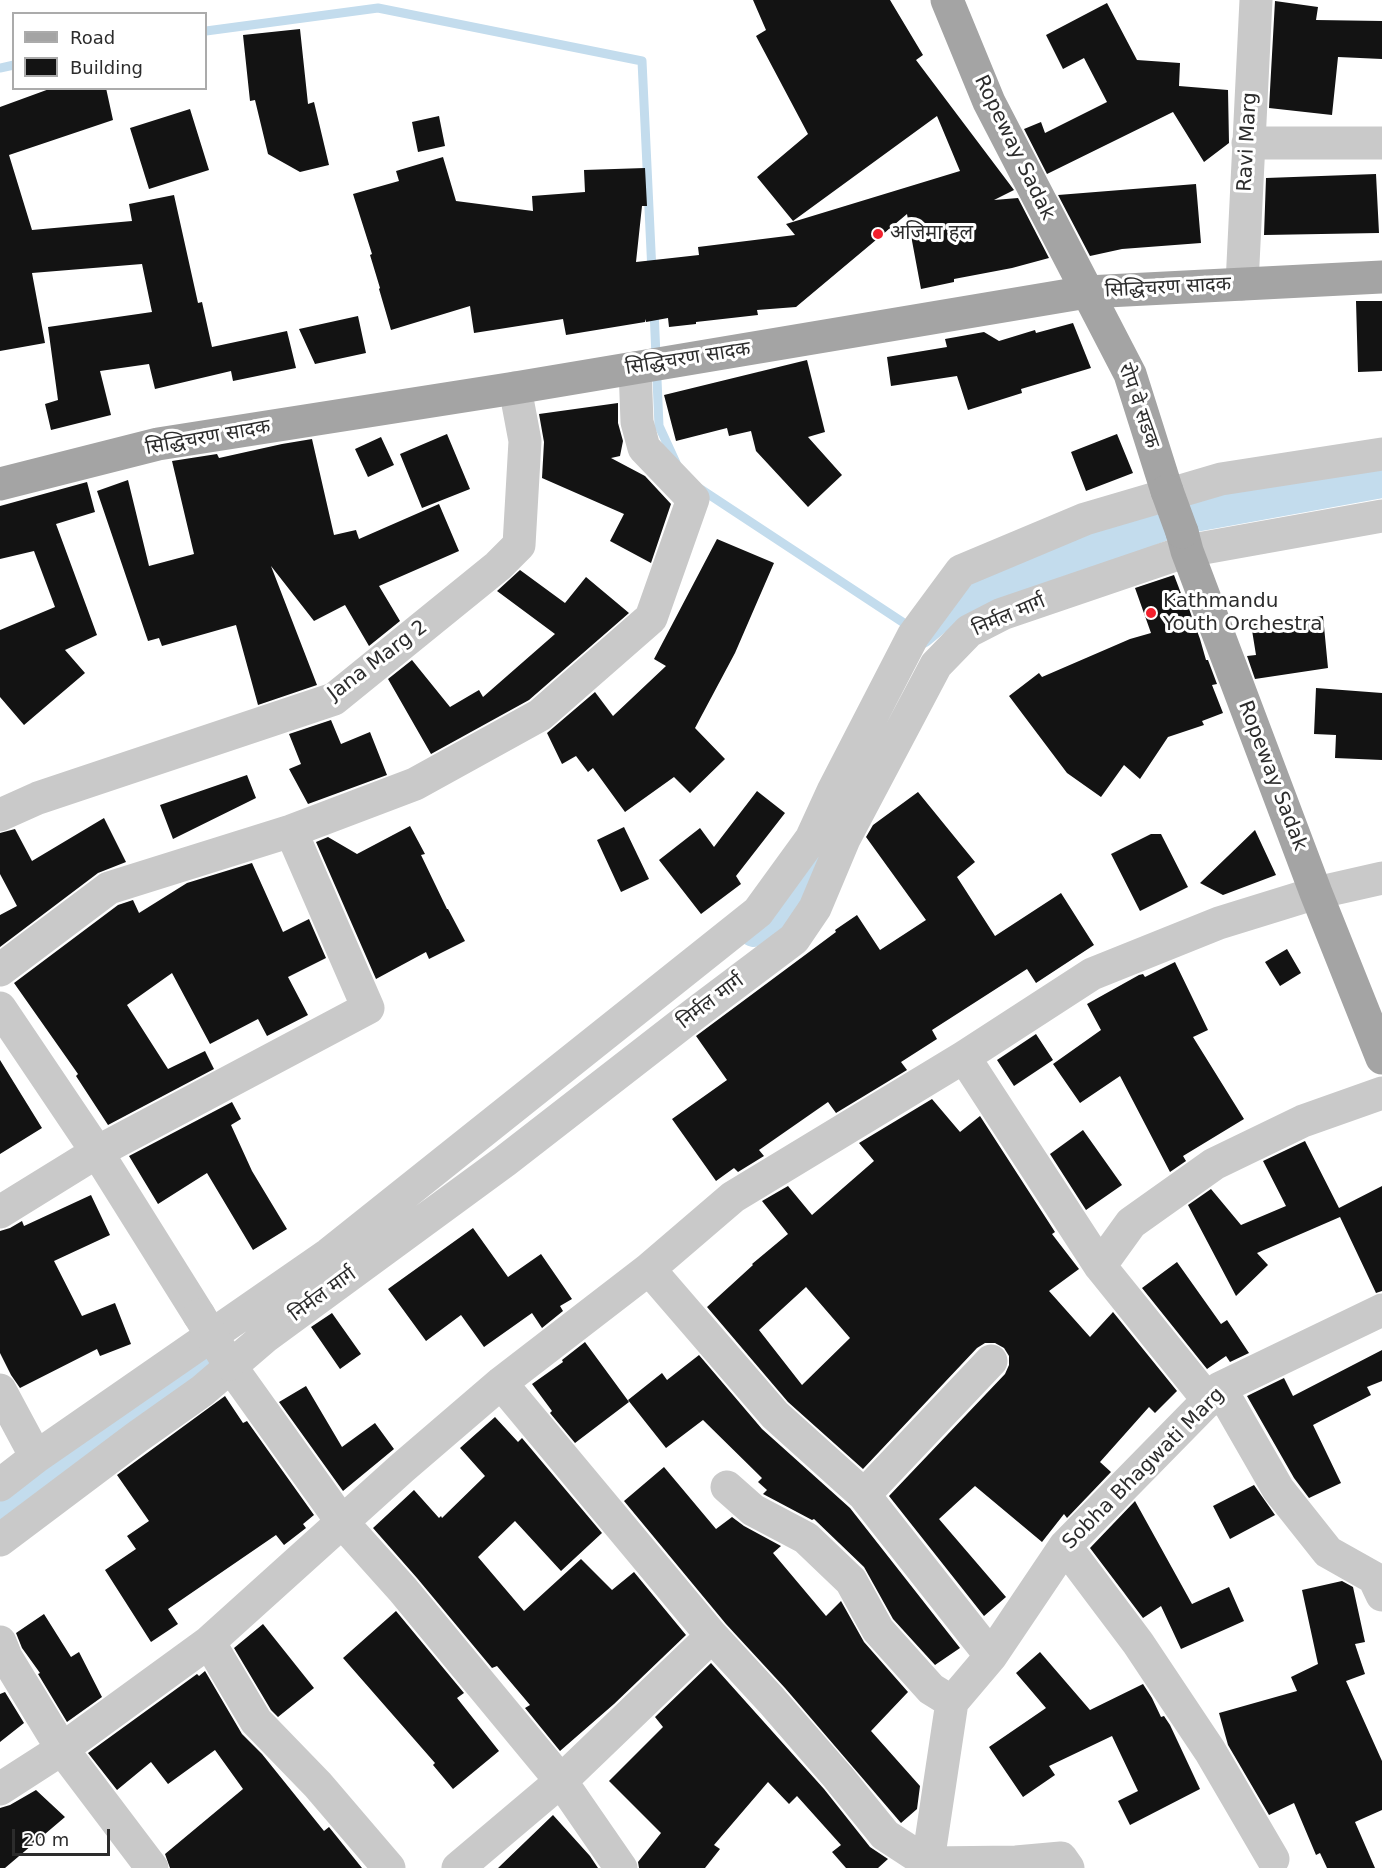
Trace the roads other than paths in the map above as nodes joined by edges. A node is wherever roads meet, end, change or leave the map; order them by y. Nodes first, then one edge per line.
1 (947, 0) edge
2 (1256, 0) edge
3 (1248, 143) junction
4 (1382, 143) edge
5 (1382, 277) edge
6 (1242, 284) junction
7 (1087, 292) junction
8 (634, 368) junction
9 (515, 388) junction
10 (1382, 454) edge
11 (0, 484) edge
12 (1167, 491) joint
13 (1382, 516) edge
14 (1184, 542) junction
15 (0, 815) edge
16 (291, 831) junction
17 (1382, 879) edge
18 (1316, 893) junction
19 (0, 970) edge
20 (0, 1008) edge
21 (964, 1057) junction
22 (1382, 1058) edge
23 (1382, 1093) edge
24 (97, 1152) junction
25 (0, 1212) edge
26 (1100, 1266) junction
27 (649, 1269) junction
28 (1382, 1310) edge
29 (991, 1361) dead end
30 (230, 1366) junction
31 (501, 1383) junction
32 (0, 1390) edge
33 (1214, 1395) junction
34 (36, 1456) junction
35 (0, 1485) edge
36 (727, 1487) dead end
37 (864, 1495) junction
38 (342, 1522) junction
39 (0, 1540) edge
40 (1065, 1546) junction
41 (1382, 1595) edge
42 (712, 1636) junction
43 (0, 1642) edge
44 (209, 1642) junction
45 (992, 1656) junction
46 (952, 1702) junction
47 (62, 1749) junction
48 (561, 1781) junction
49 (0, 1790) edge
50 (928, 1865) edge
51 (1268, 1865) edge
52 (152, 1868) edge
53 (388, 1868) edge
54 (458, 1868) edge
55 (621, 1868) edge
56 (1068, 1868) edge

1 - 7 main road, Ropeway Sadak
2 - 3 street, Ravi Marg
3 - 4 street
3 - 6 street, Ravi Marg
5 - 6 main road, सिद्धिचरण सादक
6 - 7 main road, सिद्धिचरण सादक
7 - 8 main road, सिद्धिचरण सादक
7 - 12 main road, रोप वे सडक
8 - 9 main road, सिद्धिचरण सादक
8 - 16 street
9 - 11 main road, सिद्धिचरण सादक
9 - 15 street, Jana Marg 2
10 - 34 street
12 - 14 main road, Ropeway Sadak, bridge
13 - 14 street, निर्मल मार्ग
14 - 18 main road, Ropeway Sadak
14 - 30 street, निर्मल मार्ग
16 - 19 street
16 - 24 street
17 - 18 street
18 - 21 street
18 - 22 main road, Ropeway Sadak
20 - 24 street
21 - 26 street
21 - 27 street
23 - 26 street
24 - 25 street
24 - 30 street, bridge
26 - 33 street
27 - 31 street
27 - 37 street
28 - 33 street, Sobha Bhagwati Marg
29 - 37 street
30 - 38 street
30 - 39 street, निर्मल मार्ग
31 - 38 street
31 - 42 street
32 - 34 street
33 - 40 street, Sobha Bhagwati Marg
33 - 41 street
34 - 35 street
36 - 46 street
37 - 45 street
38 - 44 street
38 - 48 street
40 - 45 street, Sobha Bhagwati Marg
40 - 51 street
42 - 48 street
42 - 50 street
43 - 47 street
44 - 47 street
44 - 53 street
45 - 46 street, Sobha Bhagwati Marg
46 - 50 street
47 - 49 street
47 - 52 street
48 - 54 street
48 - 55 street
50 - 56 street

